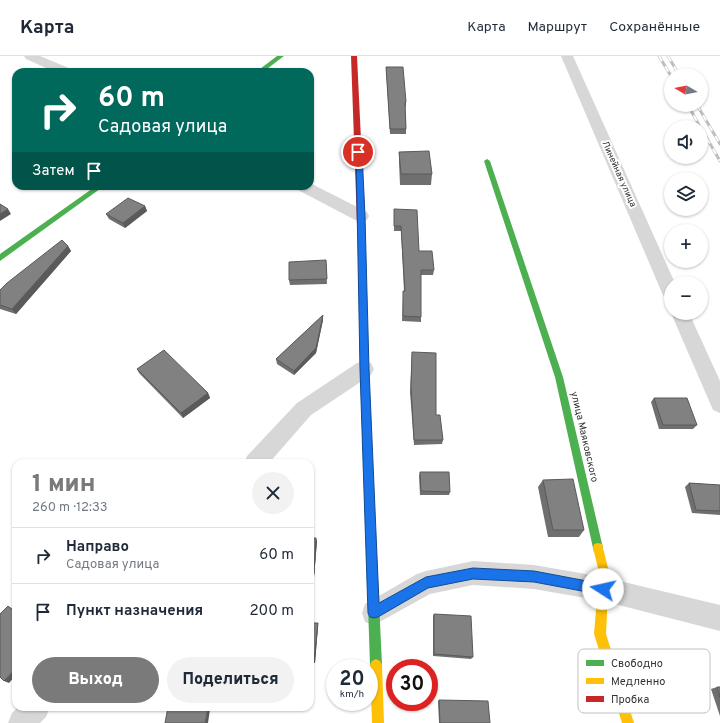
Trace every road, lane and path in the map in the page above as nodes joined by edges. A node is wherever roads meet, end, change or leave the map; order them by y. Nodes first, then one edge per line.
1 (30, 56) edge
2 (281, 56) edge
3 (354, 56) edge
4 (567, 56) edge
5 (57, 68) edge
6 (264, 68) edge
7 (487, 161) dead end
8 (95, 190) edge
9 (311, 190) edge
10 (361, 216) junction
11 (0, 258) edge
12 (664, 277) edge
13 (683, 320) edge
14 (364, 369) junction
15 (720, 404) edge
16 (259, 459) edge
17 (603, 589) junction
18 (374, 613) junction
19 (720, 618) edge
20 (605, 649) edge
21 (32, 711) edge
22 (625, 713) edge
23 (22, 723) edge
24 (378, 723) edge
25 (628, 723) edge

1 - 5 street
2 - 6 street
3 - 10 street
4 - 12 street, Линейная улица
7 - 17 street, улица Маяковского
8 - 11 street
9 - 10 street
10 - 14 street
13 - 15 street
14 - 16 street
14 - 18 street
17 - 18 street
17 - 19 street
17 - 20 street, улица Маяковского
18 - 24 street
21 - 23 street
22 - 25 street, улица Маяковского

